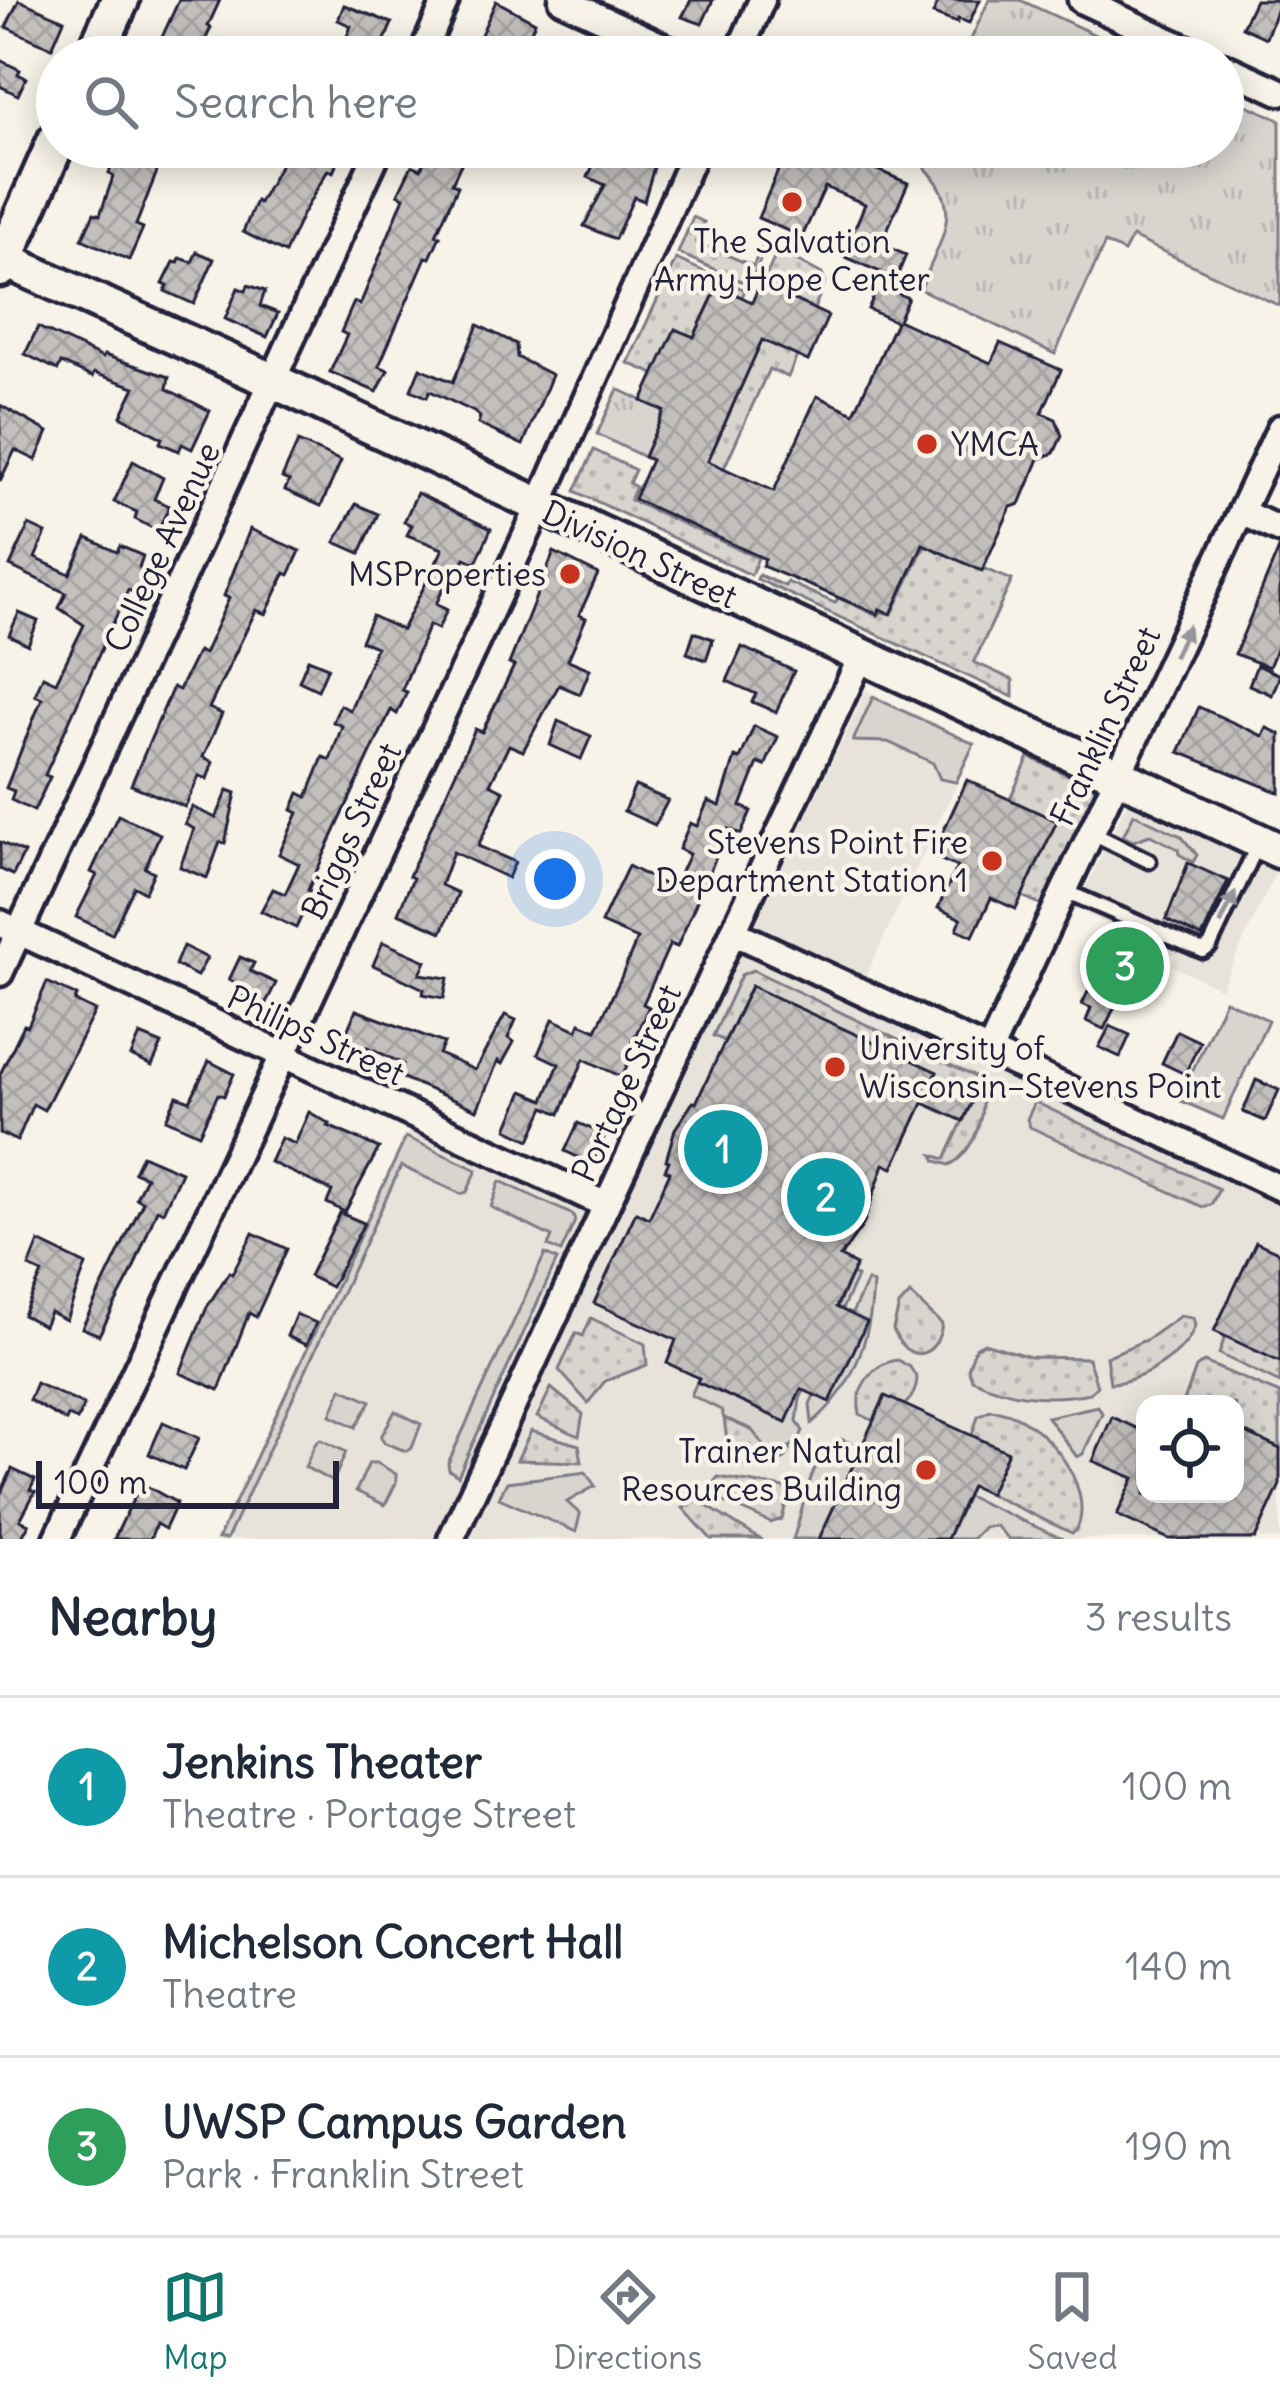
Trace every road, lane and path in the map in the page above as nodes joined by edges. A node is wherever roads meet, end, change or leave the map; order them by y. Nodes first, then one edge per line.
1 (120, 0) edge
2 (446, 0) edge
3 (562, 0) edge
4 (762, 0) edge
5 (1082, 0) edge
6 (104, 36) edge
7 (430, 36) edge
8 (640, 36) edge
9 (746, 36) edge
10 (1159, 36) edge
11 (1244, 76) edge
12 (1280, 92) edge
13 (44, 168) edge
14 (371, 168) edge
15 (688, 168) edge
16 (1, 262) edge
17 (275, 382) junction
18 (1280, 428) edge
19 (539, 507) junction
20 (1241, 512) junction
21 (1280, 530) edge
22 (862, 655) junction
23 (1119, 776) junction
24 (1092, 833) junction
25 (1270, 846) edge
26 (1148, 861) dead end
27 (1065, 890) junction
28 (10, 928) edge
29 (733, 932) junction
30 (0, 973) edge
31 (989, 1052) junction
32 (282, 1056) junction
33 (1280, 1188) edge
34 (606, 1205) junction
35 (57, 1539) edge
36 (452, 1539) edge

1 - 6 main road
2 - 7 street
3 - 8 street
4 - 9 street
5 - 10 street
11 - 12 street
13 - 16 main road
14 - 17 street, College Avenue
15 - 19 street, Briggs Street
16 - 17 main road, Division Street
17 - 19 main road, Division Street
17 - 28 street, College Avenue
18 - 20 street, Franklin Street
19 - 22 main road, Division Street
19 - 32 street, Briggs Street
20 - 21 street
23 -> 20 street, Franklin Street
22 - 23 main road, Division Street
22 - 29 street, Portage Street
23 - 24 street, Franklin Street
23 - 25 main road, Division Street
24 - 26 lane
24 - 27 street, Franklin Street
27 -> 25 lane
27 - 31 street, Franklin Street
28 - 30 street, College Avenue
28 - 32 street, Philips Street
29 - 31 street
29 - 34 street, Portage Street
31 - 33 street
32 - 34 street, Philips Street
32 - 35 street, Briggs Street
34 - 36 street, Portage Street

